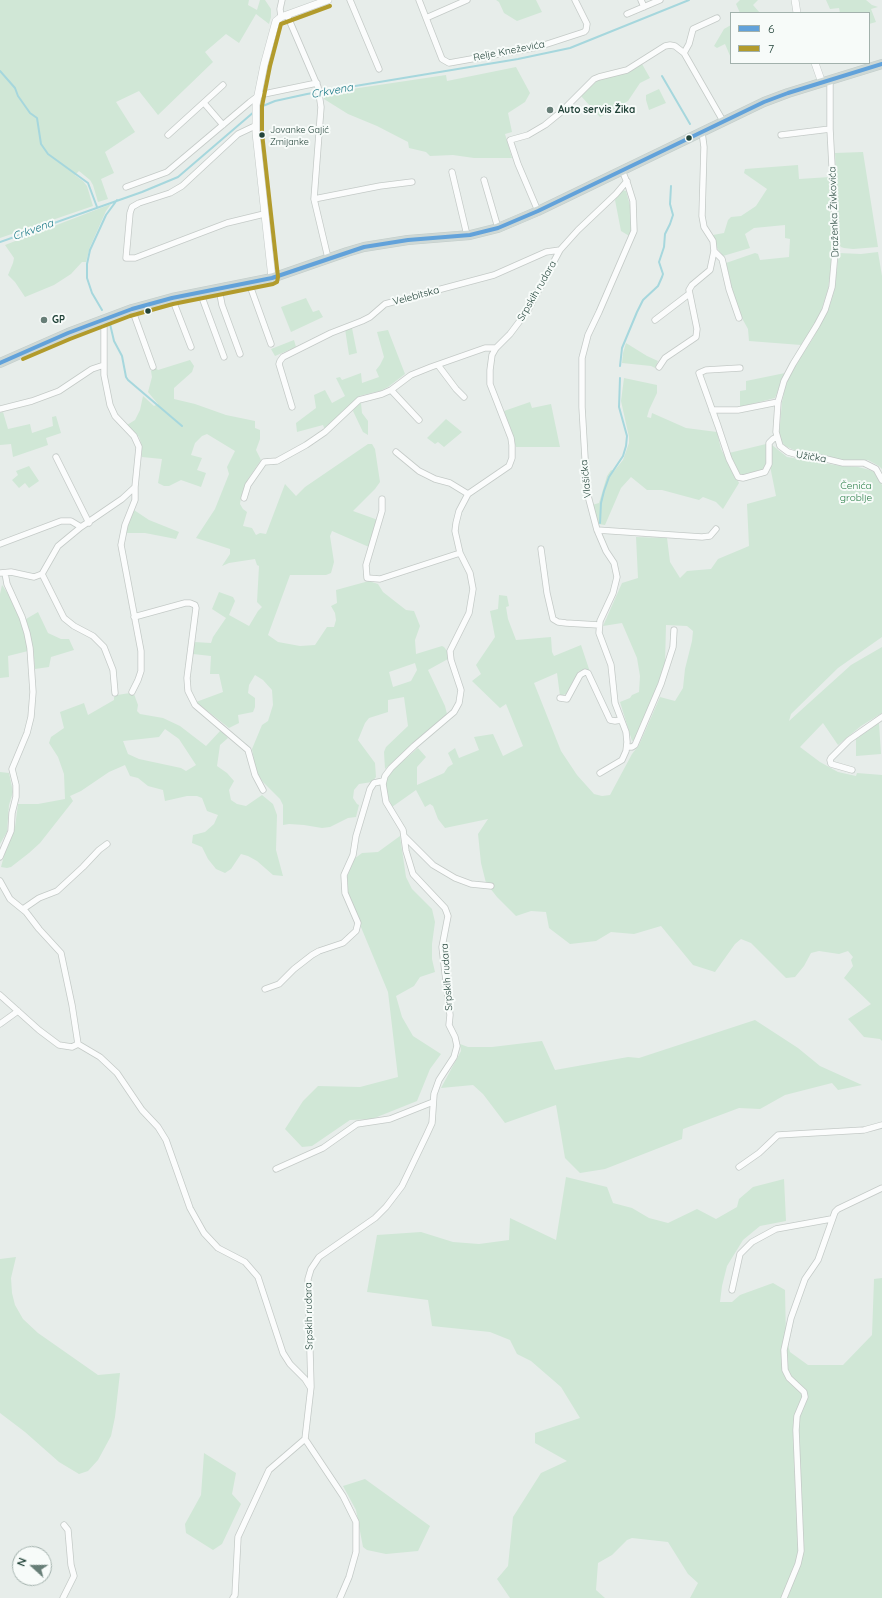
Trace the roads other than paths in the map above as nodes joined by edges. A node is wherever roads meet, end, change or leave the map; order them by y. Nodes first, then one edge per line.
1 (282, 0) edge
2 (328, 0) edge
3 (350, 0) edge
4 (420, 0) edge
5 (467, 0) edge
6 (575, 0) edge
7 (641, 0) edge
8 (660, 0) edge
9 (795, 0) edge
10 (644, 7) junction
11 (797, 12) edge
12 (627, 14) dead end
13 (284, 16) junction
14 (426, 18) junction
15 (717, 18) dead end
16 (684, 53) junction
17 (816, 64) edge
18 (882, 64) edge
19 (379, 69) dead end
20 (826, 81) junction
21 (223, 85) dead end
22 (318, 85) junction
23 (258, 96) junction
24 (204, 103) junction
25 (723, 121) junction
26 (223, 125) junction
27 (256, 126) junction
28 (830, 129) junction
29 (702, 132) junction
30 (168, 135) dead end
31 (781, 135) dead end
32 (622, 170) junction
33 (452, 172) dead end
34 (484, 180) dead end
35 (627, 181) junction
36 (412, 182) dead end
37 (126, 187) dead end
38 (314, 199) junction
39 (538, 211) junction
40 (264, 214) junction
41 (498, 228) junction
42 (467, 235) junction
43 (560, 250) junction
44 (714, 251) junction
45 (328, 258) junction
46 (272, 278) junction
47 (249, 283) junction
48 (218, 289) junction
49 (200, 292) junction
50 (690, 294) junction
51 (172, 298) junction
52 (132, 309) junction
53 (739, 318) dead end
54 (100, 320) junction
55 (655, 320) dead end
56 (271, 344) dead end
57 (191, 347) dead end
58 (496, 348) junction
59 (240, 354) dead end
60 (224, 357) dead end
61 (0, 363) edge
62 (104, 365) junction
63 (438, 365) junction
64 (153, 367) dead end
65 (660, 367) dead end
66 (740, 368) dead end
67 (391, 390) junction
68 (464, 397) dead end
69 (778, 402) junction
70 (292, 406) dead end
71 (0, 409) edge
72 (712, 410) junction
73 (419, 420) dead end
74 (776, 437) junction
75 (396, 452) dead end
76 (56, 457) dead end
77 (882, 480) edge
78 (135, 487) junction
79 (468, 494) junction
80 (244, 498) dead end
81 (382, 499) dead end
82 (89, 523) junction
83 (82, 527) junction
84 (716, 529) dead end
85 (597, 530) junction
86 (0, 544) edge
87 (541, 550) dead end
88 (460, 553) junction
89 (2, 573) edge
90 (42, 574) junction
91 (134, 618) junction
92 (599, 625) junction
93 (674, 630) dead end
94 (132, 692) dead end
95 (116, 693) dead end
96 (560, 698) dead end
97 (882, 717) edge
98 (621, 720) junction
99 (627, 747) junction
100 (852, 770) dead end
101 (600, 773) dead end
102 (383, 781) junction
103 (263, 790) dead end
104 (403, 835) junction
105 (107, 844) dead end
106 (0, 857) edge
107 (0, 882) edge
108 (491, 886) dead end
109 (23, 909) junction
110 (265, 990) dead end
111 (0, 995) edge
112 (18, 1011) junction
113 (0, 1024) edge
114 (78, 1044) junction
115 (433, 1102) junction
116 (882, 1125) edge
117 (739, 1166) dead end
118 (276, 1169) dead end
119 (882, 1188) edge
120 (831, 1219) junction
121 (732, 1290) dead end
122 (311, 1387) junction
123 (305, 1439) junction
124 (64, 1526) dead end
125 (63, 1598) edge
126 (233, 1598) edge
127 (340, 1598) edge
128 (784, 1598) edge

1 - 13 street
2 - 13 street
3 - 19 street
4 - 14 street, Relje Kneževića
5 - 14 street
6 - 14 street, Relje Kneževića
7 - 10 street
8 - 10 street
9 - 11 street
10 - 12 street
13 - 22 street
13 - 23 street
15 - 16 street
16 - 25 street
16 - 39 street
17 - 20 street
18 - 20 main road
20 - 25 main road
20 - 28 street, Draženka Živkovića
21 - 24 street
22 - 23 street
22 - 38 street
23 - 26 street
23 - 27 street
24 - 26 street
24 - 30 street
25 - 29 main road
26 - 37 street
27 - 40 street
27 - 40 street
28 - 31 street
28 - 69 street, Draženka Živkovića
29 - 32 main road
29 - 44 street
32 - 35 street, Vlašićka
32 - 39 main road
33 - 42 street
34 - 41 street
35 - 43 street, Srpskih rudara
35 - 85 street, Vlašićka
36 - 38 street
38 - 45 street
39 - 41 main road
40 - 46 street
41 - 42 main road
42 - 45 main road
43 - 58 street, Srpskih rudara
43 - 70 street, Velebitska
44 - 50 street
44 - 53 street
45 - 46 main road
46 - 47 main road
47 - 48 main road
47 - 56 street
48 - 49 main road
48 - 59 street
49 - 51 main road
49 - 60 street
50 - 55 street
50 - 65 street
51 - 52 main road
51 - 57 street
52 - 54 main road
52 - 64 street
54 - 61 main road
54 - 62 street
58 - 63 street
58 - 79 street, Srpskih rudara
62 - 71 street
62 - 78 street
63 - 67 street
63 - 68 street
66 - 72 street
67 - 73 street
67 - 80 street
69 - 72 street
69 - 74 street
72 - 74 street
74 - 77 street, Užička
75 - 79 street
76 - 82 street
78 - 82 street
78 - 91 street
79 - 88 street, Srpskih rudara
81 - 88 street
82 - 83 street
83 - 86 street
83 - 90 street
84 - 85 street
85 - 92 street, Vlašićka
87 - 92 street
88 - 102 street, Srpskih rudara
89 - 90 street
89 - 106 street
90 - 95 street
91 - 94 street
91 - 103 street
92 - 98 street
93 - 99 street
96 - 98 street
97 - 100 street
98 - 99 street
99 - 101 street
102 - 104 street, Srpskih rudara
102 - 110 street
104 - 108 street
104 - 115 street, Srpskih rudara
105 - 109 street
107 - 109 street
109 - 114 street
111 - 112 street
112 - 113 street
112 - 114 street
114 - 122 street
115 - 118 street
115 - 122 street, Srpskih rudara
116 - 117 street
119 - 120 street
120 - 121 street
120 - 128 street
122 - 123 street, Srpskih rudara
123 - 126 street
123 - 127 street
124 - 125 street

